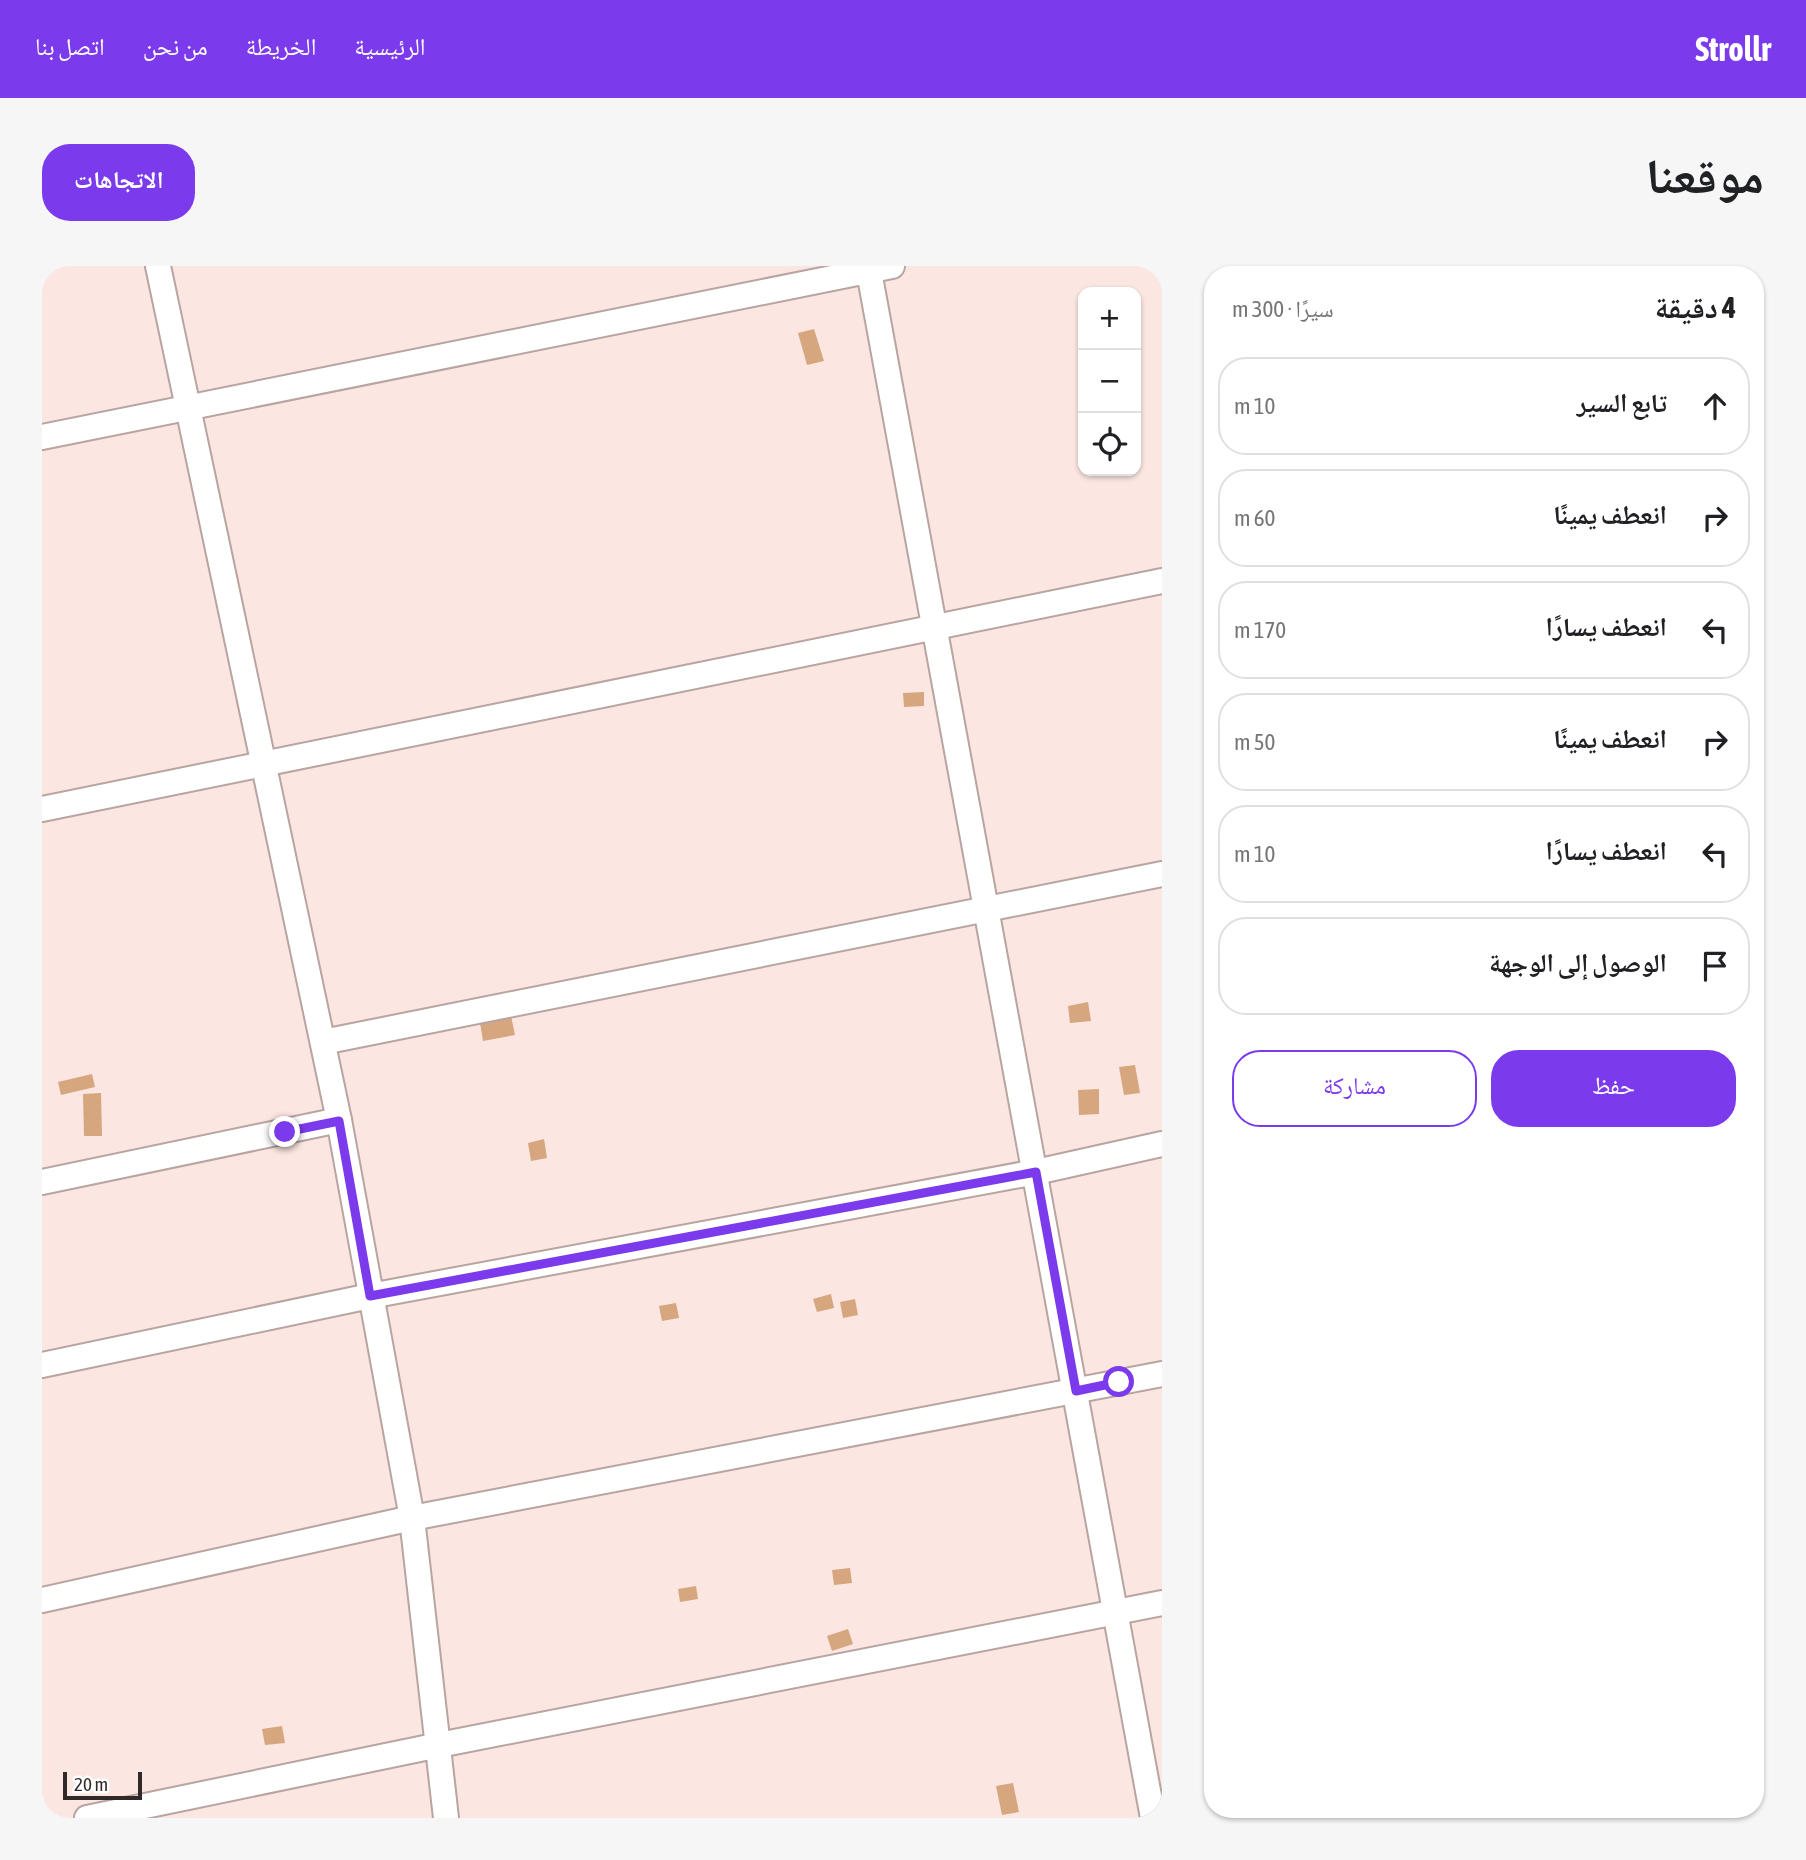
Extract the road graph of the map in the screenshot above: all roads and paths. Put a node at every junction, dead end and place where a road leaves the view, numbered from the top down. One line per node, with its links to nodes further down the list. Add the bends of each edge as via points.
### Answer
1 (158, 266): 3 (street)
2 (876, 268): 3 (street); 6 (street)
3 (189, 407): 4 (street); 7 (street)
4 (42, 437)
5 (1162, 581): 6 (street)
6 (936, 627): 7 (street); 10 (street)
7 (265, 764): 8 (street); 11 (street)
8 (42, 809)
9 (1162, 874): 10 (street)
10 (986, 910): 11 (street); 14 (street)
11 (323, 1042): 12 (street)
12 (339, 1121): 15 (street); 16 (street)
13 (1162, 1144): 14 (street)
14 (1036, 1172): 16 (street); 19 (street)
15 (42, 1182)
16 (370, 1296): 17 (street); 20 (street)
17 (42, 1365)
18 (1162, 1374): 19 (street)
19 (1076, 1391): 20 (street); 23 (street)
20 (412, 1518): 21 (street); 24 (street)
21 (42, 1600)
22 (1162, 1603): 23 (street)
23 (1116, 1612): 24 (street); 27 (street)
24 (439, 1745): 25 (street); 26 (street)
25 (87, 1818)
26 (446, 1818)
27 (1153, 1818)

